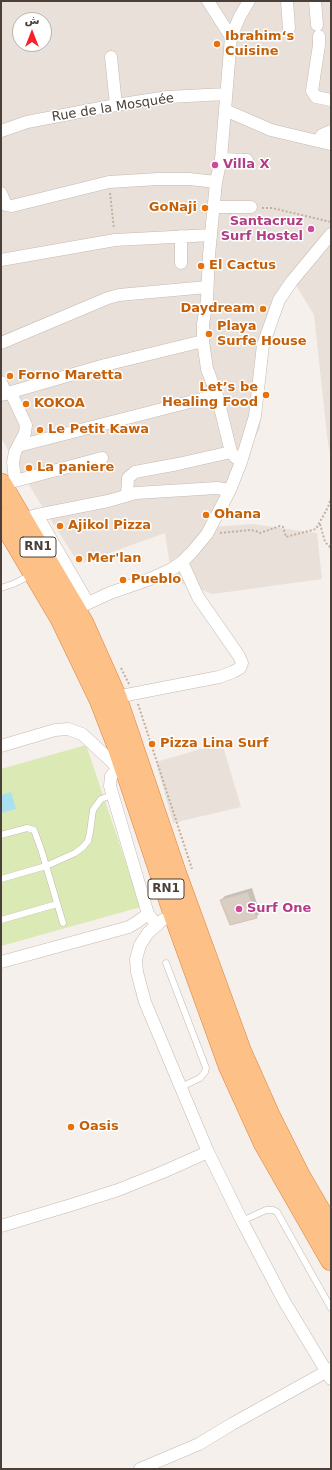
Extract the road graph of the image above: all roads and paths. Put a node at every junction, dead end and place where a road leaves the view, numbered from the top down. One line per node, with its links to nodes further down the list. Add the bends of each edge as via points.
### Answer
1 (208, 1): 6 (street)
2 (249, 1): 6 (street)
3 (287, 1): 5 (street)
4 (315, 1): 9 (street, via 319,45 312,91 316,97)
5 (290, 28)
6 (231, 37): 8 (street)
7 (111, 57): 10 (street)
8 (226, 94): 10 (street, Rue de la Mosquée, via 168,97); 11 (street)
9 (331, 100)
10 (116, 105): 12 (street, Rue de la Mosquée, via 27,122)
11 (225, 110): 14 (street, via 271,130); 15 (street)
12 (1, 131)
13 (331, 131): 14 (street, via 325,133)
14 (324, 143)
15 (221, 160): 16 (street); 18 (street)
16 (247, 160)
17 (109, 182): 18 (street, via 158,179); 19 (street, via 12,206 6,205); 26 (path)
18 (216, 182): 20 (street)
19 (1, 193)
20 (214, 207): 21 (street); 24 (street)
21 (251, 207): 22 (path, via 272,208)
22 (331, 222)
23 (331, 234): 38 (street, via 292,281 280,300 271,322 263,345 255,416)
24 (210, 235): 25 (street); 29 (street)
25 (181, 236): 26 (street); 28 (street)
26 (115, 240): 27 (street)
27 (1, 260)
28 (181, 263)
29 (207, 287): 30 (street); 31 (street, via 119,295)
30 (203, 341): 33 (street, via 105,365); 34 (street, via 207,369)
31 (1, 343)
32 (1, 382): 33 (street)
33 (6, 394): 35 (street, via 26,425)
34 (217, 395): 35 (street); 36 (street)
35 (18, 446): 40 (street)
36 (232, 452): 38 (street); 42 (street, via 135,472 128,478)
37 (102, 458): 40 (street)
38 (241, 462): 41 (street)
39 (331, 475): 45 (path, via 331,498)
40 (6, 484): 43 (highway, RN1)
41 (230, 490): 42 (street, via 164,490); 46 (street)
42 (127, 496): 43 (street)
43 (29, 517): 51 (highway, RN1)
44 (1, 518): 49 (highway, RN1)
45 (320, 523): 46 (path, via 316,529 286,537 283,527 280,526 260,533 250,530); 47 (path, via 325,542)
46 (206, 534): 48 (street)
47 (331, 548)
48 (182, 562): 51 (street, via 150,579); 52 (street, via 198,597 239,656 242,663 240,668 219,677)
49 (34, 573): 50 (lane); 51 (highway, RN1)
50 (1, 588)
51 (74, 609): 52 (highway, RN1, via 83,623); 54 (highway, RN1, via 100,700)
52 (116, 697): 54 (highway, RN1)
53 (1, 746): 54 (street, via 68,728 82,734 110,760)
54 (127, 767): 55 (street, via 111,776); 61 (highway, RN1); 71 (highway, RN1, via 176,874 241,1052 299,1175)
55 (112, 794): 57 (lane, via 101,799 93,810 88,840 83,847 75,854); 60 (street)
56 (1, 835): 57 (lane, via 28,828 34,830)
57 (46, 866): 58 (lane); 59 (lane)
58 (1, 880)
59 (57, 904): 62 (lane); 63 (lane)
60 (148, 914): 64 (street); 65 (street, via 129,927)
61 (174, 914): 64 (street); 72 (highway, RN1, via 220,1042 252,1118)
62 (1, 920)
63 (63, 923)
64 (157, 925): 67 (street, via 140,945 136,959 137,972 145,1002)
65 (1, 962)
66 (166, 963): 67 (lane, via 206,1068 200,1078)
67 (181, 1086): 68 (street)
68 (208, 1152): 69 (street); 70 (street, via 118,1190)
69 (242, 1221): 73 (lane, via 266,1210 277,1212); 74 (street, via 284,1301)
70 (1, 1226)
71 (331, 1230)
72 (331, 1260)
73 (331, 1308)
74 (330, 1374): 75 (street, via 232,1424 199,1444)
75 (140, 1469)

